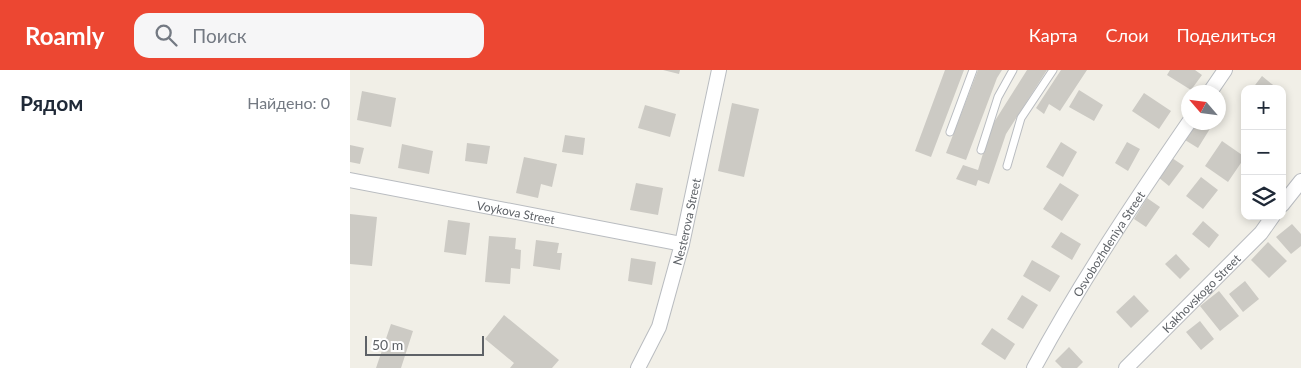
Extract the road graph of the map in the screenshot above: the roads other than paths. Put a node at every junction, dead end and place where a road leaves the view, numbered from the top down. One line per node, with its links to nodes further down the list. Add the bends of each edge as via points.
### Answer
1 (718, 70): 15 (street, Nesterova Street)
2 (972, 70): 8 (lane)
3 (1013, 70): 9 (lane, via 998,97)
4 (1053, 70): 10 (lane, via 1021,118)
5 (1225, 70): 6 (street)
6 (1215, 85)
7 (1184, 130): 17 (street, Osvobozhdeniya Street, via 1061,317)
8 (950, 132)
9 (981, 150)
10 (1007, 166)
11 (350, 180): 15 (street, Voykova Street)
12 (1301, 180): 13 (street)
13 (1286, 200)
14 (1270, 220): 18 (street, Kakhovskogo Street)
15 (682, 244): 16 (street, Nesterova Street, via 659,326)
16 (638, 368)
17 (1034, 368)
18 (1126, 368)

